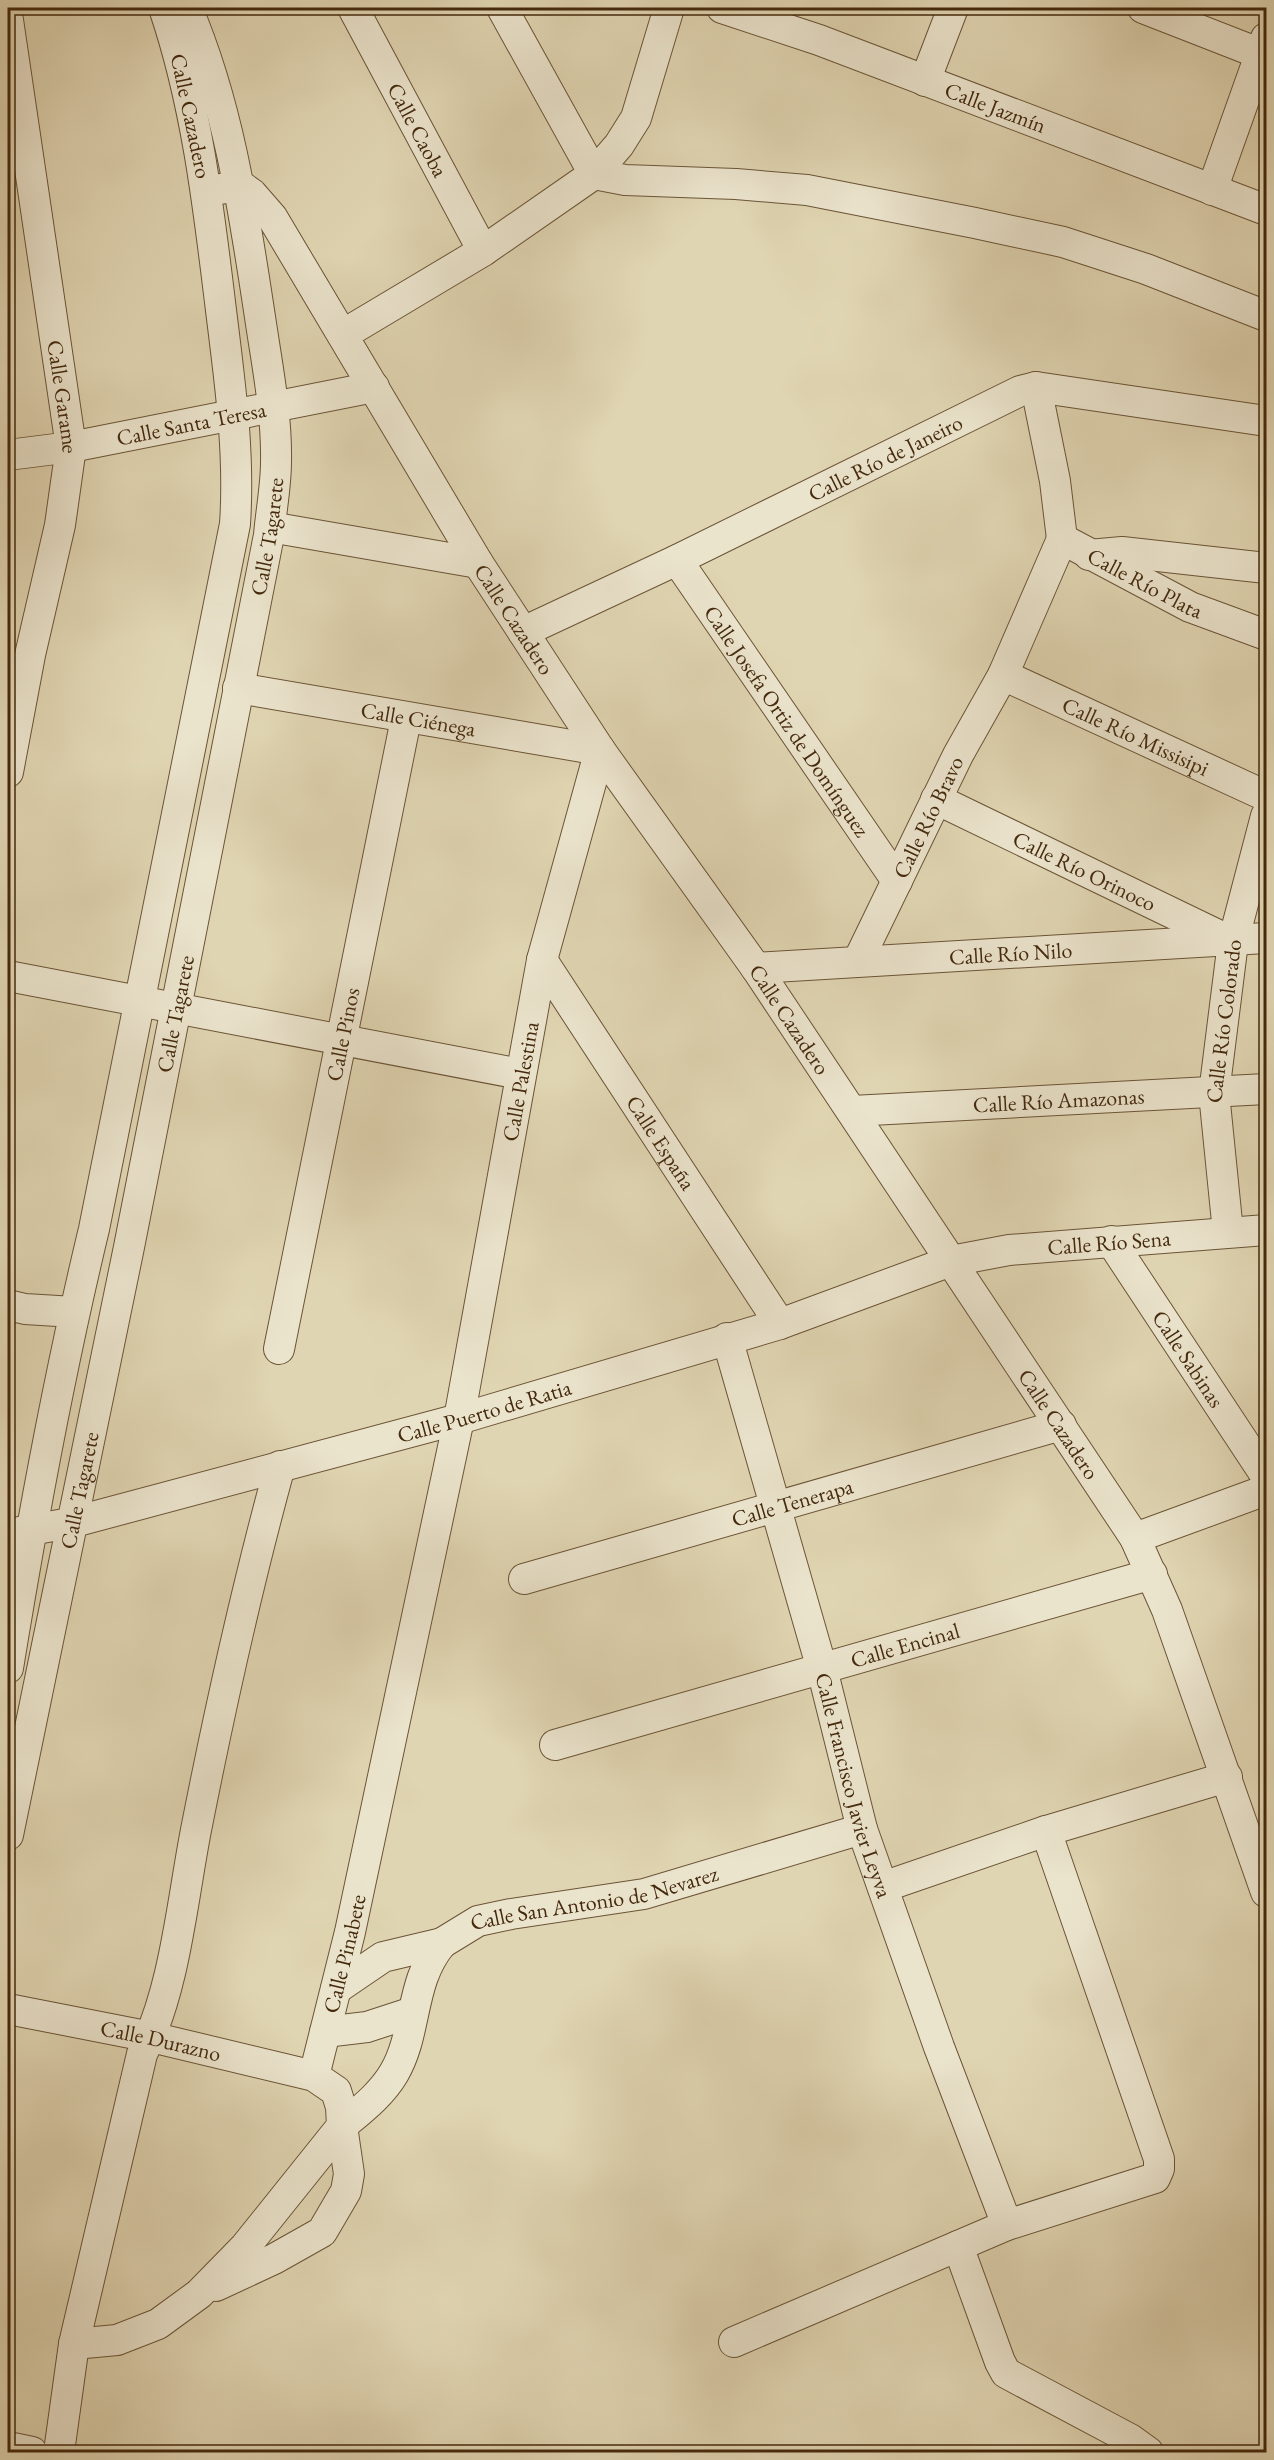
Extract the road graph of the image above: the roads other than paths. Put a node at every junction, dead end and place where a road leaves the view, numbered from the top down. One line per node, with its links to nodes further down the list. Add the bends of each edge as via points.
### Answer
1 (164, 8): 15 (street, Calle Cazadero, via 177,46)
2 (187, 8): 13 (street, Calle Cazadero)
3 (353, 8): 17 (street, Calle Caoba)
4 (502, 8): 12 (street)
5 (669, 8): 12 (street, via 636,118)
6 (722, 8): 11 (street, Calle Jazmín)
7 (953, 8): 11 (street)
8 (1143, 8): 10 (street)
9 (8, 20): 25 (street, Calle Garame)
10 (1265, 50): 14 (street)
11 (926, 81): 14 (street, Calle Jazmín)
12 (594, 174): 17 (street); 18 (street, via 625,180 807,190 975,223 1063,242 1146,269)
13 (241, 186): 15 (street, Calle Cazadero); 19 (street, Calle Cazadero, via 272,217); 22 (street, Calle Tagarete)
14 (1212, 190): 16 (street, Calle Jazmín)
15 (206, 191): 23 (street, Calle Tagarete)
16 (1266, 210)
17 (483, 251): 19 (street)
18 (1266, 316)
19 (344, 334): 20 (street, Calle Cazadero)
20 (374, 387): 22 (street, Calle Santa Teresa); 31 (street, Calle Cazadero)
21 (1036, 387): 24 (street, Calle Río de Janeiro); 28 (street); 30 (street, Calle Río de Janeiro, via 991,404)
22 (273, 409): 23 (street, Calle Santa Teresa); 27 (street, Calle Tagarete, via 276,461)
23 (235, 416): 25 (street, Calle Santa Teresa); 51 (street, Calle Tagarete, via 235,524)
24 (1266, 421)
25 (71, 447): 26 (street, Calle Santa Teresa); 35 (street, Calle Garame, via 60,525)
26 (8, 455)
27 (270, 527): 31 (street); 37 (street, Calle Tagarete)
28 (1062, 539): 29 (street); 36 (street, Calle Río Bravo)
29 (1089, 555): 32 (street, Calle Río Plata, via 1122,552); 34 (street, Calle Río Plata, via 1190,607)
30 (677, 560): 33 (street, Calle Río de Janeiro); 44 (street, Calle Josefa Ortiz de Domínguez)
31 (478, 563): 33 (street, Calle Cazadero)
32 (1266, 568)
33 (523, 632): 39 (street, Calle Cazadero)
34 (1266, 635)
35 (19, 652): 40 (street, Calle Garame)
36 (1003, 675): 41 (street, Calle Río Missisipi); 42 (street, Calle Río Bravo)
37 (238, 688): 38 (street, Calle Ciénega); 52 (street, Calle Tagarete)
38 (406, 719): 39 (street, Calle Ciénega); 53 (street, Calle Pinos)
39 (600, 750): 47 (street, Calle Palestina); 49 (street, Calle Cazadero)
40 (8, 772)
41 (1266, 795)
42 (936, 800): 44 (street, Calle Río Bravo); 46 (street, Calle Río Orinoco)
43 (1266, 816): 46 (street, Calle Río Colorado)
44 (897, 881): 48 (street, Calle Río Bravo)
45 (1266, 938): 46 (street, Calle Río Nilo)
46 (1233, 942): 48 (street, Calle Río Nilo); 56 (street, Calle Río Colorado)
47 (542, 960): 54 (street, Calle Palestina); 64 (street, Calle España)
48 (858, 961): 49 (street, Calle Río Nilo)
49 (756, 968): 57 (street, Calle Cazadero)
50 (8, 976): 51 (street)
51 (139, 1001): 52 (street); 63 (street, Calle Tagarete)
52 (175, 1008): 53 (street); 73 (street, Calle Tagarete)
53 (341, 1040): 54 (street); 66 (street, Calle Pinos)
54 (519, 1074): 67 (street, Calle Palestina)
55 (1266, 1089): 56 (street, Calle Río Amazonas)
56 (1214, 1093): 57 (street, Calle Río Amazonas); 59 (street, Calle Río Colorado)
57 (852, 1111): 61 (street, Calle Cazadero)
58 (1266, 1230): 59 (street, Calle Río Sena)
59 (1228, 1232): 60 (street, Calle Río Sena)
60 (1111, 1241): 61 (street, Calle Río Sena, via 1009,1250); 70 (street, Calle Sabinas)
61 (951, 1261): 64 (street, Calle Puerto de Ratia); 68 (street, Calle Cazadero)
62 (8, 1305): 63 (street)
63 (74, 1312): 74 (street, Calle Tagarete)
64 (780, 1324): 65 (street, Calle Puerto de Ratia)
65 (727, 1338): 67 (street, Calle Puerto de Ratia); 72 (street, Calle Francisco Javier Leyva)
66 (279, 1350)
67 (459, 1419): 69 (street, Calle Puerto de Ratia); 89 (street, Calle Pinabete)
68 (1061, 1425): 72 (street, Calle Tenerapa); 75 (street, Calle Cazadero)
69 (280, 1466): 73 (street, Calle Puerto de Ratia); 93 (street, via 246,1599 161,2014)
70 (1266, 1476)
71 (1266, 1490): 75 (street)
72 (776, 1509): 77 (street, Calle Tenerapa); 79 (street, Calle Francisco Javier Leyva)
73 (70, 1523): 74 (street, Calle Puerto de Ratia); 81 (street, Calle Tagarete)
74 (19, 1531): 78 (street, Calle Tagarete)
75 (1135, 1538): 76 (street, Calle Cazadero)
76 (1152, 1574): 79 (street, Calle Encinal); 82 (street, Calle Cazadero)
77 (524, 1579)
78 (8, 1668)
79 (822, 1669): 80 (street, Calle Encinal); 83 (street, Calle Francisco Javier Leyva)
80 (555, 1745)
81 (15, 1759): 85 (street, Calle Tagarete)
82 (1227, 1777): 84 (street); 87 (street, Calle Cazadero)
83 (862, 1829): 86 (street, Calle Francisco Javier Leyva); 88 (street, Calle San Antonio de Nevarez, via 644,1894 478,1921)
84 (1046, 1831): 86 (street); 96 (street, via 1160,2169 1155,2178)
85 (8, 1834)
86 (883, 1887): 96 (street, Calle Francisco Javier Leyva)
87 (1266, 1892)
88 (442, 1943): 89 (street, Calle San Antonio de Nevarez, via 383,1957); 91 (street, via 422,1972)
89 (336, 1989): 92 (street, Calle Pinabete)
90 (8, 2009): 93 (street, Calle Durazno)
91 (413, 2012): 92 (street, via 367,2027); 95 (street, via 395,2072 380,2094)
92 (325, 2032): 94 (street, Calle Pinabete)
93 (151, 2037): 94 (street, Calle Durazno); 100 (street, via 142,2054)
94 (314, 2076): 95 (street, via 336,2091)
95 (342, 2126): 98 (street, via 245,2247); 98 (street, via 349,2174 346,2191 322,2232)
96 (1007, 2225): 97 (street)
97 (958, 2246): 99 (street); 104 (street, via 1006,2373)
98 (199, 2294): 100 (street, via 158,2324 117,2340)
99 (734, 2342)
100 (74, 2344): 103 (street)
101 (8, 2447): 102 (street)
102 (32, 2452)
103 (59, 2452)
104 (1148, 2452)

